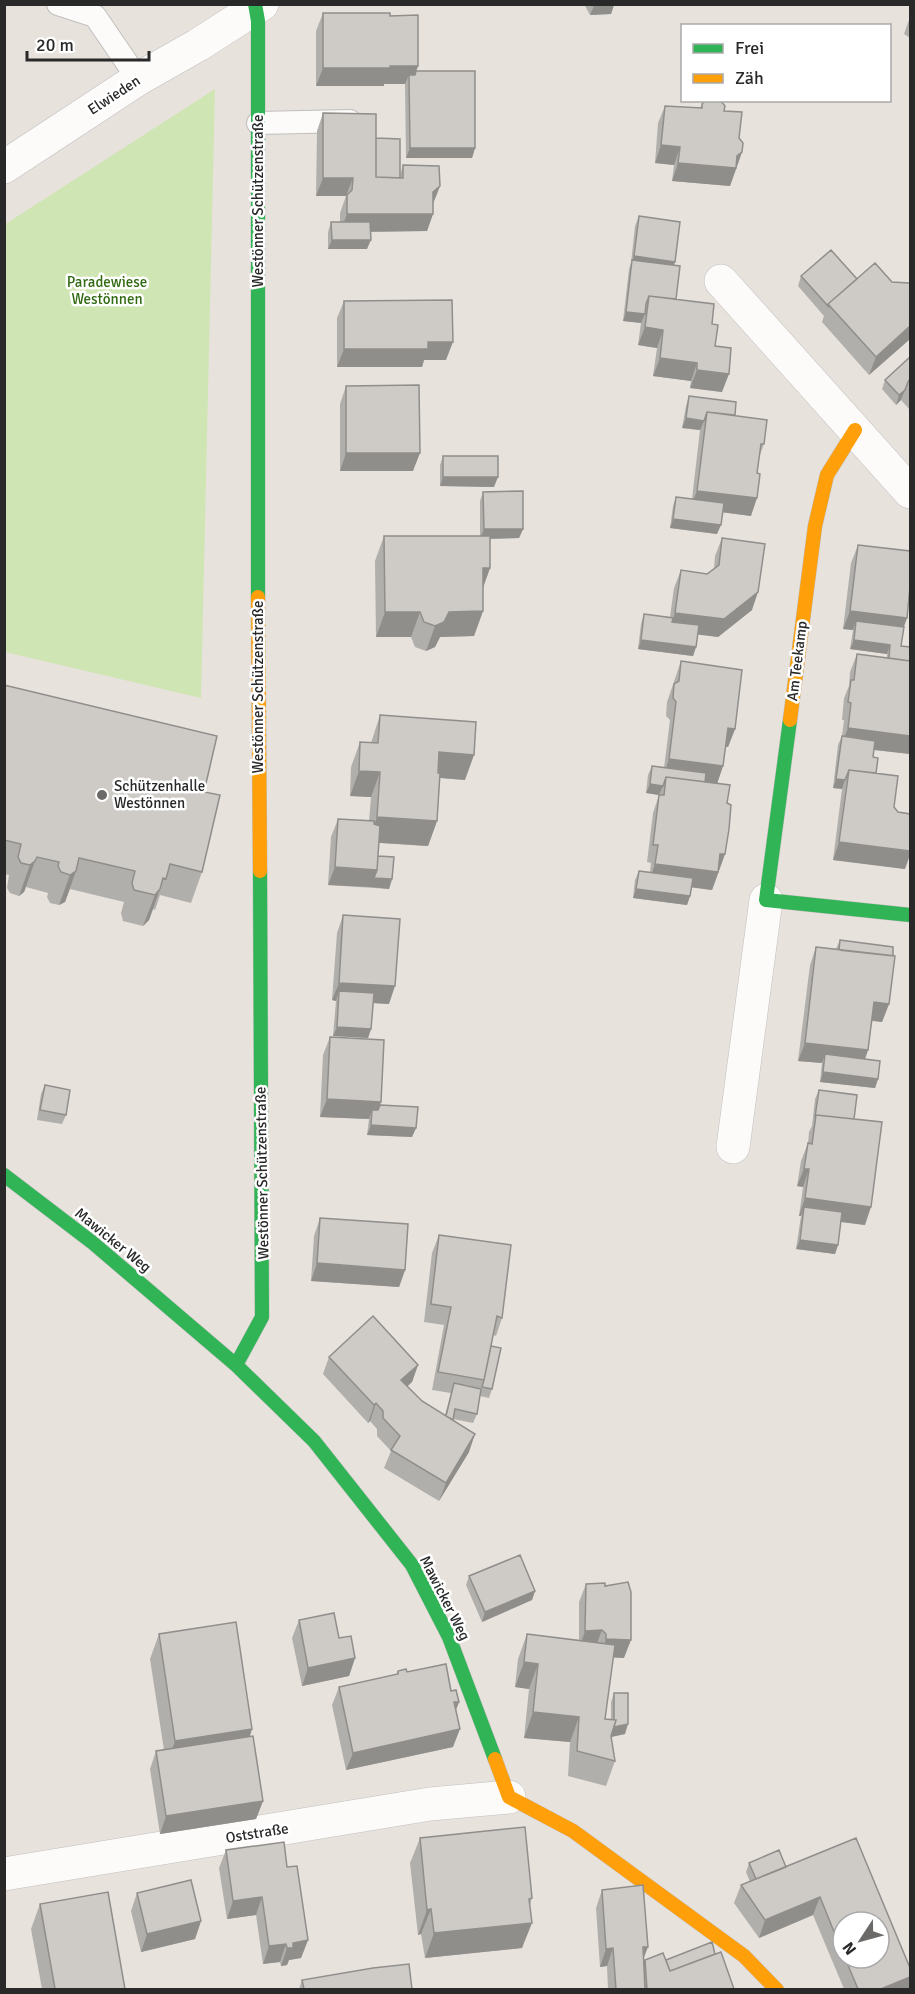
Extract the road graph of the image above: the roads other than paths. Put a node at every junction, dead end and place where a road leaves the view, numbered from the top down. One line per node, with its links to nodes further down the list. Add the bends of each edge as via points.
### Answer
1 (58, 4): 3 (lane, via 95,16)
2 (258, 6): 3 (street, Elwieden); 5 (street, Westönner Schützenstraße)
3 (138, 79): 6 (street, Elwieden)
4 (376, 121): 5 (lane)
5 (258, 123): 14 (street, Westönner Schützenstraße, via 262,1317)
6 (4, 167)
7 (721, 281): 8 (street)
8 (855, 430): 9 (street); 10 (street, Am Teekamp, via 827,475 815,526)
9 (910, 492)
10 (766, 900): 11 (street); 12 (street, Am Teekamp)
11 (910, 915)
12 (734, 1147)
13 (4, 1175): 14 (street, Mawicker Weg, via 93,1243)
14 (236, 1365): 15 (street, Mawicker Weg, via 314,1441 412,1565 449,1637)
15 (509, 1797): 16 (street, Oststraße, via 418,1806); 17 (street, via 573,1831 744,1956)
16 (4, 1874)
17 (777, 1989)

